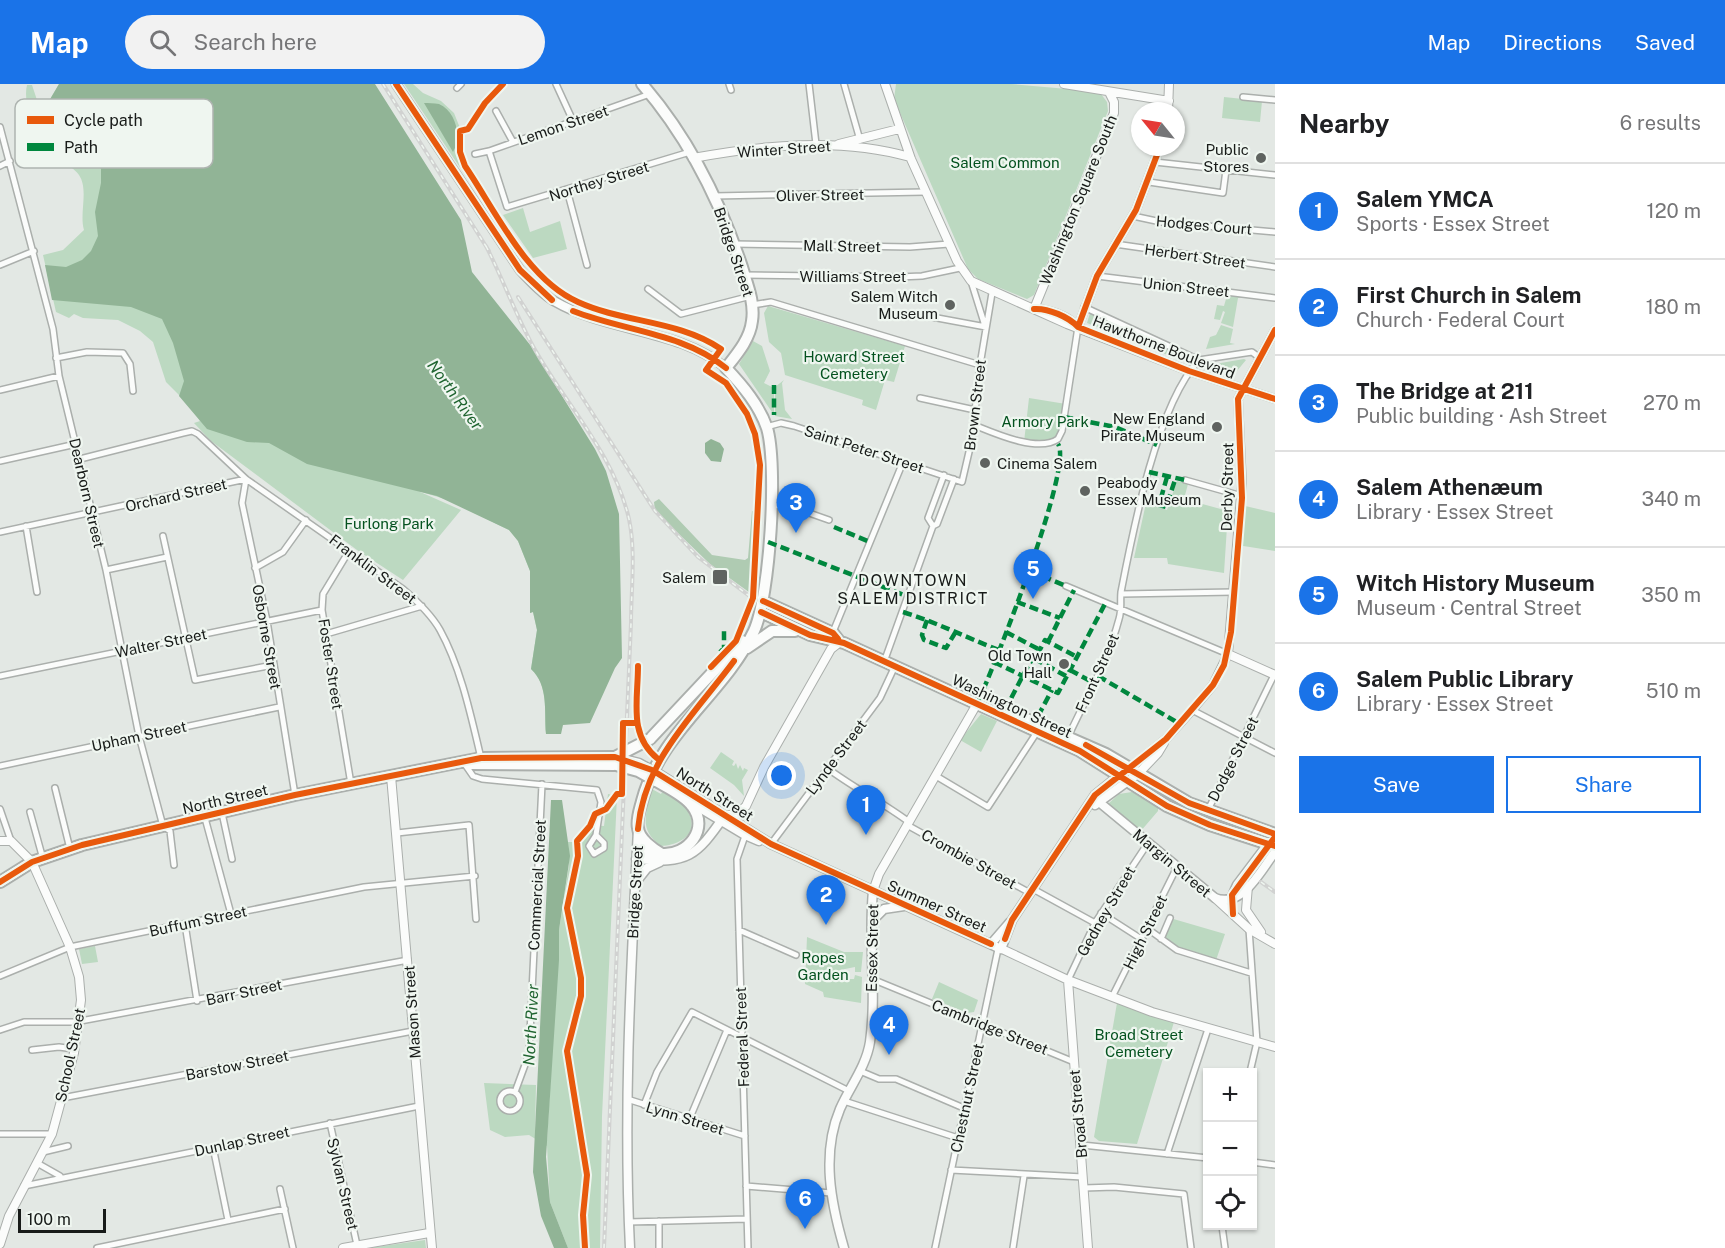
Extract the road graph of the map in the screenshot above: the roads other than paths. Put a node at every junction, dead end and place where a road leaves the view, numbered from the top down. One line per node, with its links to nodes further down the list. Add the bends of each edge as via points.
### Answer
1 (396, 84): 64 (main road, via 520,270 534,285 573,311 691,345)
2 (556, 84): 15 (street)
3 (642, 84): 10 (highway, Bridge Street)
4 (809, 84): 20 (street)
5 (844, 84): 18 (street)
6 (1064, 84): 9 (street)
7 (1169, 84): 13 (street)
8 (887, 85): 17 (street)
9 (1108, 88): 13 (street); 55 (street, Washington Square South, via 1114,113)
10 (650, 94): 15 (street, Lemon Street); 25 (highway, Bridge Street)
11 (1243, 97): 12 (street)
12 (1275, 100)
13 (1169, 101)
14 (496, 111): 19 (street)
15 (573, 122): 19 (street, Lemon Street)
16 (0, 127): 28 (street, Dearborn Street)
17 (899, 129): 18 (street); 27 (street)
18 (860, 139): 21 (street); 22 (street)
19 (513, 142): 23 (street, Lemon Street)
20 (816, 144): 21 (street, Winter Street); 25 (street, Winter Street)
21 (832, 145): 22 (street, Winter Street)
22 (863, 148): 27 (street, Winter Street)
23 (489, 151): 24 (street, Lemon Street); 34 (street, Northey Street, via 507,207)
24 (475, 154)
25 (692, 155): 34 (street, Northey Street); 36 (highway, Bridge Street)
26 (1157, 156): 29 (street)
27 (910, 157): 35 (street)
28 (10, 161): 30 (street); 42 (street, Dearborn Street)
29 (1155, 162): 31 (street); 33 (street)
30 (0, 166)
31 (1226, 170): 32 (street); 33 (street, via 1223,193)
32 (1275, 175)
33 (1149, 182): 37 (street)
34 (567, 190): 44 (street)
35 (925, 192): 36 (street, Oliver Street); 40 (street)
36 (714, 196): 39 (highway, Bridge Street)
37 (1132, 216): 38 (street, Hodges Court); 41 (street)
38 (1275, 232)
39 (734, 244): 40 (street, Mall Street, via 910,248); 47 (highway, Bridge Street)
40 (949, 244): 46 (street)
41 (1115, 244): 45 (street, Herbert Street); 48 (street)
42 (34, 250): 43 (street); 60 (street, Dearborn Street)
43 (0, 265)
44 (587, 265)
45 (1275, 267)
46 (960, 268): 47 (street, Williams Street, via 899,278); 49 (street)
47 (744, 275): 53 (highway, Bridge Street)
48 (1097, 276): 52 (street, Union Street); 54 (street)
49 (971, 282): 51 (street, Hawthorne Boulevard); 57 (street, Brown Street)
50 (648, 289): 53 (street, via 681,314)
51 (992, 293): 55 (street, Hawthorne Boulevard); 57 (street, Brown Street)
52 (1275, 298)
53 (752, 301): 63 (street, via 771,302); 64 (highway, Bridge Street, via 748,337)
54 (1084, 307): 58 (street); 62 (street, Hawthorne Boulevard)
55 (1034, 309): 58 (street, Hawthorne Boulevard, via 1073,321)
56 (932, 317): 57 (street)
57 (986, 327): 63 (street, Brown Street)
58 (1078, 327): 65 (street, Hawthorne Boulevard); 73 (street, via 1062,431 1056,441 1019,441)
59 (1275, 330): 61 (street, Derby Street)
60 (56, 358): 66 (street, Dearborn Street); 69 (street, via 87,352 123,353 130,364)
61 (1260, 358): 62 (street, Hawthorne Boulevard, via 1252,352); 67 (street, Derby Street)
62 (1199, 360): 65 (street, Front Street)
63 (980, 365): 72 (street, Brown Street)
64 (726, 368): 74 (highway, Bridge Street, via 752,398)
65 (1189, 371): 67 (street, Hawthorne Boulevard); 100 (street, Front Street, via 1173,399 1157,443)
66 (59, 376): 68 (street); 75 (street, Dearborn Street)
67 (1242, 389): 71 (street, Hawthorne Boulevard); 84 (street, Derby Street, via 1238,409)
68 (0, 390)
69 (133, 391)
70 (920, 398): 72 (street)
71 (1275, 399)
72 (975, 410): 73 (street, Brown Street)
73 (974, 425): 83 (street, Brown Street)
74 (766, 427): 78 (street, Saint Peter Street, via 781,423 794,426); 85 (highway, Bridge Street, via 773,462)
75 (76, 444): 76 (street, Dearborn Street); 77 (street)
76 (80, 459): 80 (street, Franklin Street, via 193,432); 86 (street, Dearborn Street)
77 (0, 461)
78 (903, 462): 79 (street, Saint Peter Street); 109 (street)
79 (944, 476): 81 (street, Saint Peter Street); 90 (street, via 928,518)
80 (246, 479): 86 (street, Orchard Street); 87 (street, Franklin Street); 95 (street, Osborne Street, via 242,503)
81 (954, 479): 83 (street, Saint Peter Street); 90 (street)
82 (1185, 480): 84 (street)
83 (962, 482)
84 (1242, 496): 99 (street, Derby Street)
85 (771, 505): 88 (street, via 800,509); 102 (highway, Bridge Street)
86 (91, 514): 89 (street, Orchard Street); 96 (street, Dearborn Street)
87 (306, 520): 93 (street, Franklin Street); 95 (street, via 283,552)
88 (829, 520)
89 (26, 526): 91 (street, Orchard Street); 98 (street)
90 (933, 526): 114 (street)
91 (0, 532)
92 (163, 536): 94 (street)
93 (349, 551): 101 (street, Franklin Street); 104 (street, Foster Street, via 323,594)
94 (167, 557): 96 (street); 110 (street)
95 (255, 568): 105 (street, Osborne Street)
96 (106, 570): 111 (street, Dearborn Street)
97 (1066, 586): 103 (street)
98 (37, 592)
99 (1234, 592): 100 (street); 112 (street, Derby Street)
100 (1121, 594): 103 (street, Front Street)
101 (422, 606): 107 (street); 127 (street, Franklin Street, via 449,650)
102 (762, 607): 106 (highway, Bridge Street); 108 (highway, Washington Street); 109 (highway, Washington Street)
103 (1121, 609): 112 (street); 124 (street, Front Street, via 1107,658)
104 (322, 610): 105 (street, Walter Street); 107 (street, Foster Street)
105 (267, 621): 110 (street, Walter Street); 115 (street, Osborne Street)
106 (756, 625): 113 (highway, Bridge Street); 128 (highway, bridge, via 650,740)
107 (326, 634): 137 (street, Foster Street)
108 (810, 635): 109 (highway, Washington Street, via 830,642); 113 (highway, via 772,631)
109 (836, 637): 114 (highway, Washington Street); 149 (street, via 746,806 736,815)
110 (184, 638): 111 (street, Walter Street); 115 (street, via 195,680)
111 (122, 651): 118 (street, Walter Street); 123 (street, Dearborn Street)
112 (1227, 654): 117 (street); 121 (street, Derby Street, via 1213,685)
113 (734, 661): 153 (highway, Bridge Street, via 658,759 644,793)
114 (884, 662): 116 (highway, Washington Street)
115 (273, 665): 120 (street, Osborne Street)
116 (895, 666): 119 (highway, Washington Street); 131 (street, Lynde Street, via 880,698)
117 (1275, 675): 125 (street, Dodge Street)
118 (0, 676)
119 (978, 702): 122 (highway, Washington Street); 124 (highway, Washington Street); 134 (street, Essex Street)
120 (279, 707): 123 (street, Upham Street); 140 (street, Osborne Street)
121 (1192, 710): 125 (street); 132 (street, Derby Street, via 1158,753)
122 (1037, 732): 134 (street, via 988,807); 136 (highway, Washington Street, via 1080,751)
123 (139, 736): 130 (street, Upham Street); 151 (street, Dearborn Street)
124 (1068, 737): 132 (highway, Washington Street)
125 (1245, 737): 126 (street); 144 (street, Dodge Street)
126 (1275, 753)
127 (482, 761): 128 (highway, North Street); 129 (highway, North Street)
128 (615, 761): 135 (highway, North Street, bridge)
129 (464, 762): 133 (highway, North Street); 138 (street, via 477,778)
130 (0, 766)
131 (827, 768): 150 (street, Crombie Street); 162 (street, Lynde Street)
132 (1135, 770): 136 (main road); 144 (highway, Washington Street)
133 (391, 776): 137 (highway, North Street); 155 (street, Mason Street)
134 (936, 776): 150 (street, Essex Street)
135 (658, 778): 141 (highway, North Street); 146 (main road, North Street)
136 (1123, 778): 142 (main road); 152 (main road, via 1095,795); 160 (highway, Washington Street, via 1152,798 1198,820)
137 (351, 784): 140 (highway, North Street)
138 (542, 784): 156 (street, via 600,792); 221 (street, Commercial Street, via 529,1054)
139 (55, 788): 163 (street)
140 (295, 795): 147 (highway, North Street)
141 (687, 800): 146 (main road, North Street); 157 (highway, via 698,817)
142 (1099, 802): 152 (main road); 161 (main road, Margin Street)
143 (0, 809): 159 (street)
144 (1208, 810): 160 (highway, Washington Street)
145 (30, 812): 166 (street)
146 (714, 812): 149 (main road, North Street); 157 (main road)
147 (222, 813): 148 (highway, North Street); 167 (street)
148 (205, 818): 151 (highway, North Street); 182 (street)
149 (723, 818): 154 (main road, North Street); 165 (main road, via 685,859)
150 (908, 823): 176 (street, Essex Street); 177 (street, Crombie Street)
151 (163, 826): 163 (highway, North Street); 169 (street, Dearborn Street, via 170,831)
152 (1076, 826): 177 (main road)
153 (638, 829): 164 (main road, Bridge Street); 165 (highway)
154 (746, 832): 162 (main road, North Street); 191 (street, Federal Street, via 737,859)
155 (397, 833): 171 (street, via 469,825); 173 (street, Mason Street)
156 (596, 835)
157 (694, 840): 165 (highway, via 676,854)
158 (0, 841): 159 (street)
159 (11, 841): 168 (street)
160 (1274, 842): 175 (main road); 179 (main road, via 1237,885)
161 (1148, 843): 170 (main road, Margin Street); 181 (street, Gedney Street)
162 (771, 844): 176 (main road, North Street)
163 (70, 849): 166 (highway, North Street)
164 (636, 855): 165 (main road); 174 (main road, Bridge Street)
165 (661, 858): 174 (main road, via 646,868)
166 (43, 859): 168 (highway, North Street)
167 (232, 859)
168 (32, 862): 172 (highway, North Street); 197 (street, School Street)
169 (174, 866)
170 (1177, 867): 178 (main road, Margin Street); 189 (street, High Street)
171 (475, 876): 173 (street, Buffum Street); 185 (street)
172 (0, 882)
173 (401, 882): 182 (street, Buffum Street); 199 (street, Mason Street)
174 (635, 885): 223 (main road, Bridge Street)
175 (1248, 886): 179 (main road); 192 (street, via 1246,909)
176 (873, 891): 180 (main road, Summer Street); 186 (main road, Essex Street)
177 (1032, 891): 187 (street, Crombie Street); 195 (main road)
178 (1215, 898): 179 (main road); 183 (street, Margin Street)
179 (1230, 901): 183 (street)
180 (909, 907): 186 (main road, via 884,909); 195 (main road, Summer Street, via 970,934)
181 (1101, 913): 187 (street, Gedney Street); 194 (street)
182 (231, 914): 188 (street, Buffum Street)
183 (1233, 914): 190 (street, Margin Street)
184 (1170, 918): 193 (street)
185 (476, 919)
186 (872, 922): 202 (main road, Essex Street)
187 (1095, 923): 203 (street, Gedney Street)
188 (185, 924): 197 (street, Buffum Street); 205 (street)
189 (1148, 929): 193 (street); 194 (street, High Street)
190 (1249, 929): 192 (street, Margin Street); 200 (street)
191 (739, 930): 198 (street); 212 (street, Federal Street)
192 (1266, 938): 196 (street, Margin Street)
193 (1161, 939): 200 (street, via 1191,955)
194 (1143, 940): 204 (street, High Street)
195 (999, 942): 203 (street, Summer Street, via 1019,957); 207 (street, Chestnut Street)
196 (1275, 944)
197 (70, 947): 201 (street, Buffum Street); 206 (street, School Street, via 81,990)
198 (796, 955)
199 (408, 960): 205 (street, Barr Street); 211 (street, Mason Street)
200 (1251, 973): 213 (street)
201 (0, 976)
202 (872, 979): 207 (street, Cambridge Street); 219 (main road, Essex Street, via 870,1040)
203 (1068, 980): 204 (street, Summer Street); 217 (street, Broad Street)
204 (1112, 997): 208 (street, Summer Street)
205 (197, 1001): 206 (street, Barr Street)
206 (79, 1020): 209 (street, Barr Street, via 24,1022); 215 (street, School Street)
207 (983, 1024): 217 (street, Cambridge Street); 227 (street, Chestnut Street)
208 (1208, 1029): 213 (street, Summer Street); 238 (street)
209 (0, 1030)
210 (727, 1030): 212 (street); 225 (street, via 692,1012 657,1072); 228 (street)
211 (413, 1031): 222 (street, Barstow Street); 226 (street, Mason Street)
212 (742, 1037): 220 (street); 232 (street, Federal Street)
213 (1257, 1042): 214 (street, Summer Street); 218 (street)
214 (1275, 1047)
215 (75, 1049): 216 (street); 222 (street, School Street)
216 (32, 1050)
217 (1074, 1062): 234 (street, Broad Street)
218 (1251, 1068)
219 (860, 1071): 220 (main road, Essex Street); 227 (street, via 896,1079)
220 (849, 1091): 224 (main road, Essex Street)
221 (514, 1092)
222 (62, 1098): 231 (street, School Street)
223 (627, 1099): 225 (street, Lynn Street); 256 (main road, Bridge Street)
224 (844, 1101): 233 (street); 251 (main road, Essex Street, via 832,1139)
225 (644, 1105): 228 (street, Lynn Street)
226 (419, 1106): 229 (street, Dunlap Street); 258 (street, Mason Street)
227 (966, 1109): 233 (street, Chestnut Street)
228 (689, 1120): 232 (street, Lynn Street)
229 (330, 1123): 236 (street, Dunlap Street); 260 (street, Sylvan Street)
230 (0, 1134): 231 (street)
231 (52, 1134): 237 (street, School Street)
232 (745, 1136): 248 (street, Federal Street)
233 (958, 1138): 243 (street, Chestnut Street)
234 (1082, 1145): 238 (street); 246 (street, Broad Street)
235 (68, 1146): 237 (street)
236 (213, 1147): 245 (street, Dunlap Street); 254 (street)
237 (43, 1152): 240 (street, School Street)
238 (1167, 1154): 239 (street)
239 (1203, 1158)
240 (37, 1163): 245 (street); 247 (street, School Street)
241 (1257, 1163): 242 (street)
242 (1275, 1165)
243 (951, 1170): 244 (street); 269 (street, Chestnut Street)
244 (1024, 1176): 246 (street); 270 (street)
245 (65, 1177): 247 (street, Dunlap Street)
246 (1083, 1177): 249 (street, Broad Street)
247 (24, 1186): 259 (street, School Street)
248 (747, 1186): 251 (street); 253 (street, Federal Street)
249 (1084, 1188): 271 (street, Broad Street); 272 (street, via 1184,1194)
250 (280, 1189): 252 (street)
251 (831, 1193): 268 (main road, Essex Street)
252 (285, 1209): 254 (street); 262 (street)
253 (747, 1219): 255 (street); 267 (street, Federal Street)
254 (228, 1220): 261 (street)
255 (658, 1221): 256 (street); 266 (street)
256 (628, 1222): 265 (main road, Bridge Street)
257 (1223, 1230): 273 (street)
258 (429, 1233): 260 (street); 264 (street, Mason Street)
259 (0, 1239)
260 (357, 1245): 263 (street)
261 (97, 1248)
262 (293, 1248)
263 (343, 1248)
264 (432, 1248)
265 (630, 1248)
266 (659, 1248)
267 (748, 1248)
268 (844, 1248)
269 (935, 1248)
270 (1013, 1248)
271 (1088, 1248)
272 (1191, 1248)
273 (1225, 1248)

